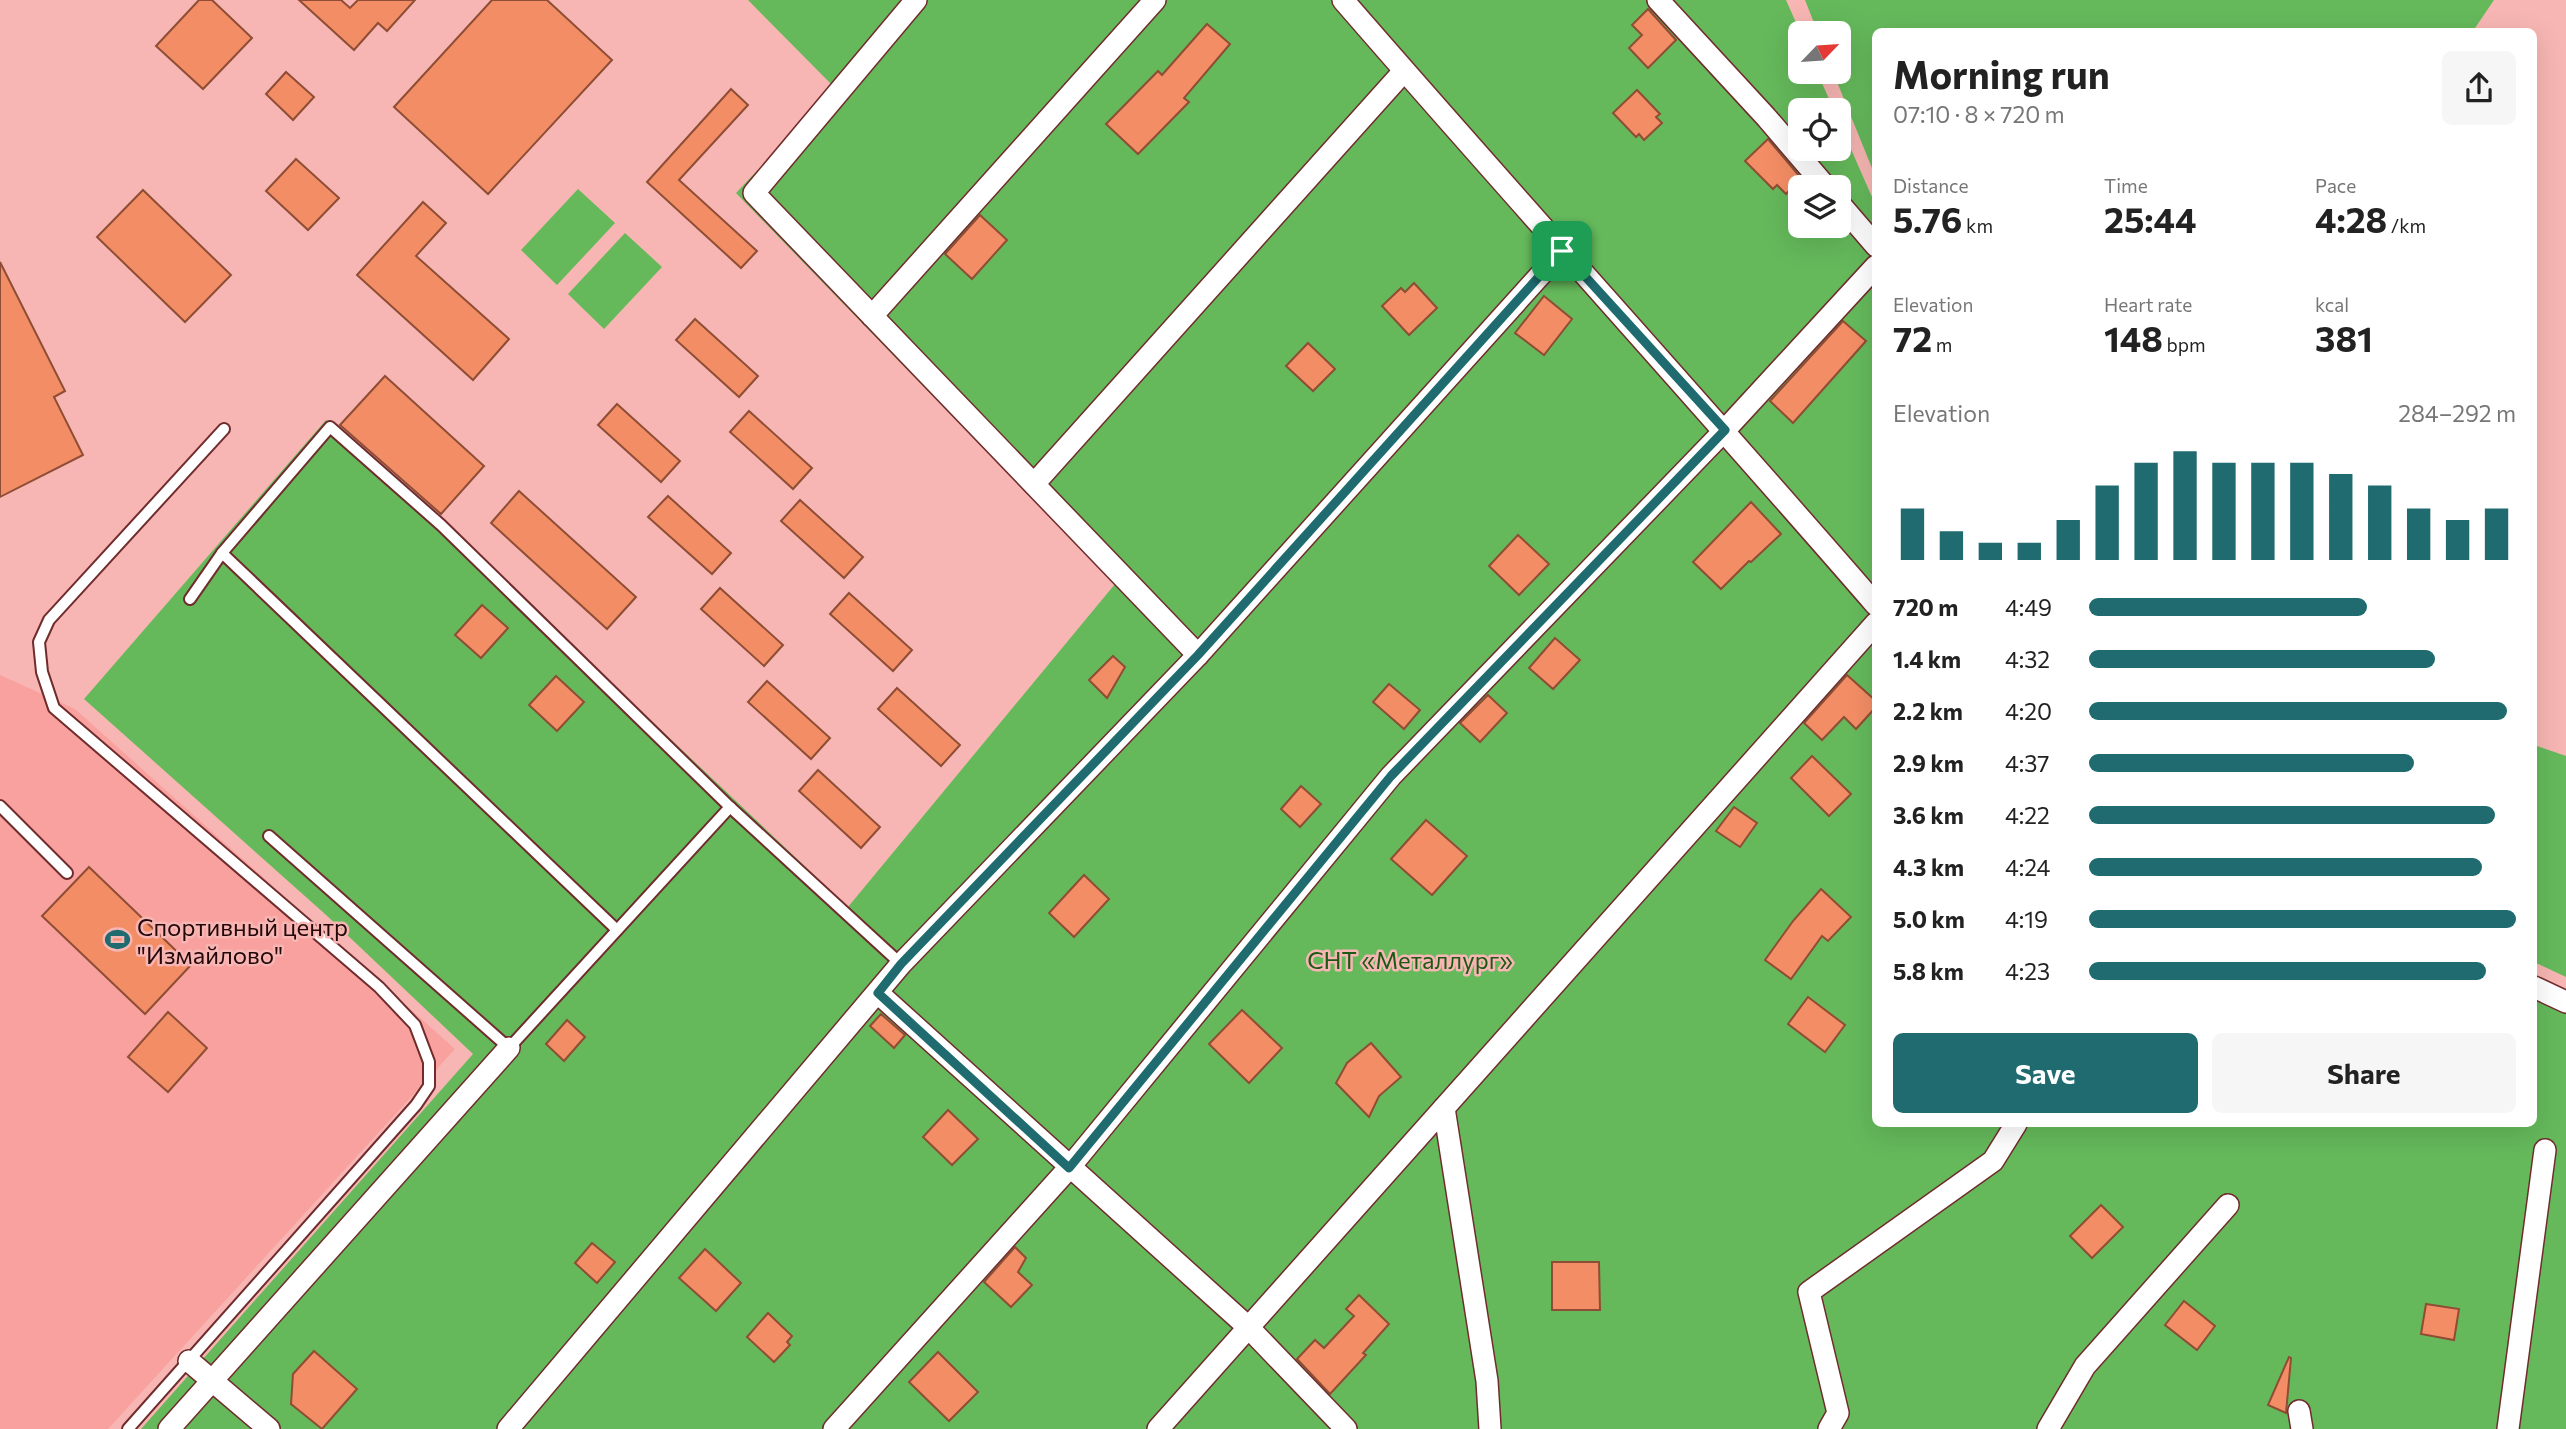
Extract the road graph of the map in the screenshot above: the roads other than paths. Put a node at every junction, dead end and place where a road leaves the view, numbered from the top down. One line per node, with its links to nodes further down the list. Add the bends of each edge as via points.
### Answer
1 (916, 0): 11 (street, via 754,193)
2 (1155, 0): 11 (street)
3 (1343, 0): 5 (street)
4 (1658, 0): 6 (street)
5 (1404, 71): 9 (street); 14 (street)
6 (1816, 175)
7 (1851, 216): 8 (street)
8 (1872, 241)
9 (1562, 251): 13 (street); 19 (street)
10 (1872, 270): 13 (street)
11 (872, 316): 14 (street)
12 (224, 429): 36 (lane, via 49,620 39,642 42,672 54,708 379,987 415,1025 429,1062 429,1086)
13 (1725, 430): 17 (street); 33 (street, via 1391,776)
14 (1034, 484): 19 (street)
15 (222, 553): 16 (lane); 21 (lane, via 330,427 441,525); 24 (lane)
16 (190, 599)
17 (1872, 600)
18 (1872, 627): 30 (street)
19 (1198, 655): 25 (street)
20 (0, 806): 23 (lane)
21 (730, 807): 24 (lane); 25 (lane)
22 (269, 836): 29 (lane)
23 (67, 873)
24 (616, 929): 29 (lane)
25 (901, 964): 27 (street)
26 (2537, 988): 28 (street)
27 (878, 993): 33 (street); 41 (street)
28 (2566, 1002)
29 (509, 1048): 37 (street)
30 (1444, 1108): 35 (street); 45 (street, via 1487,1381)
31 (2014, 1127): 46 (street, via 1993,1161 1809,1292 1838,1413)
32 (2545, 1150): 48 (street)
33 (1069, 1168): 35 (street); 42 (street)
34 (2228, 1205): 47 (street, via 2084,1366)
35 (1248, 1327): 43 (street); 44 (street)
36 (189, 1361): 37 (street); 38 (lane)
37 (211, 1379): 39 (street); 40 (street)
38 (128, 1429)
39 (169, 1429)
40 (269, 1429)
41 (508, 1429)
42 (834, 1429)
43 (1158, 1429)
44 (1346, 1429)
45 (1490, 1429)
46 (1829, 1429)
47 (2048, 1429)
48 (2508, 1429)

